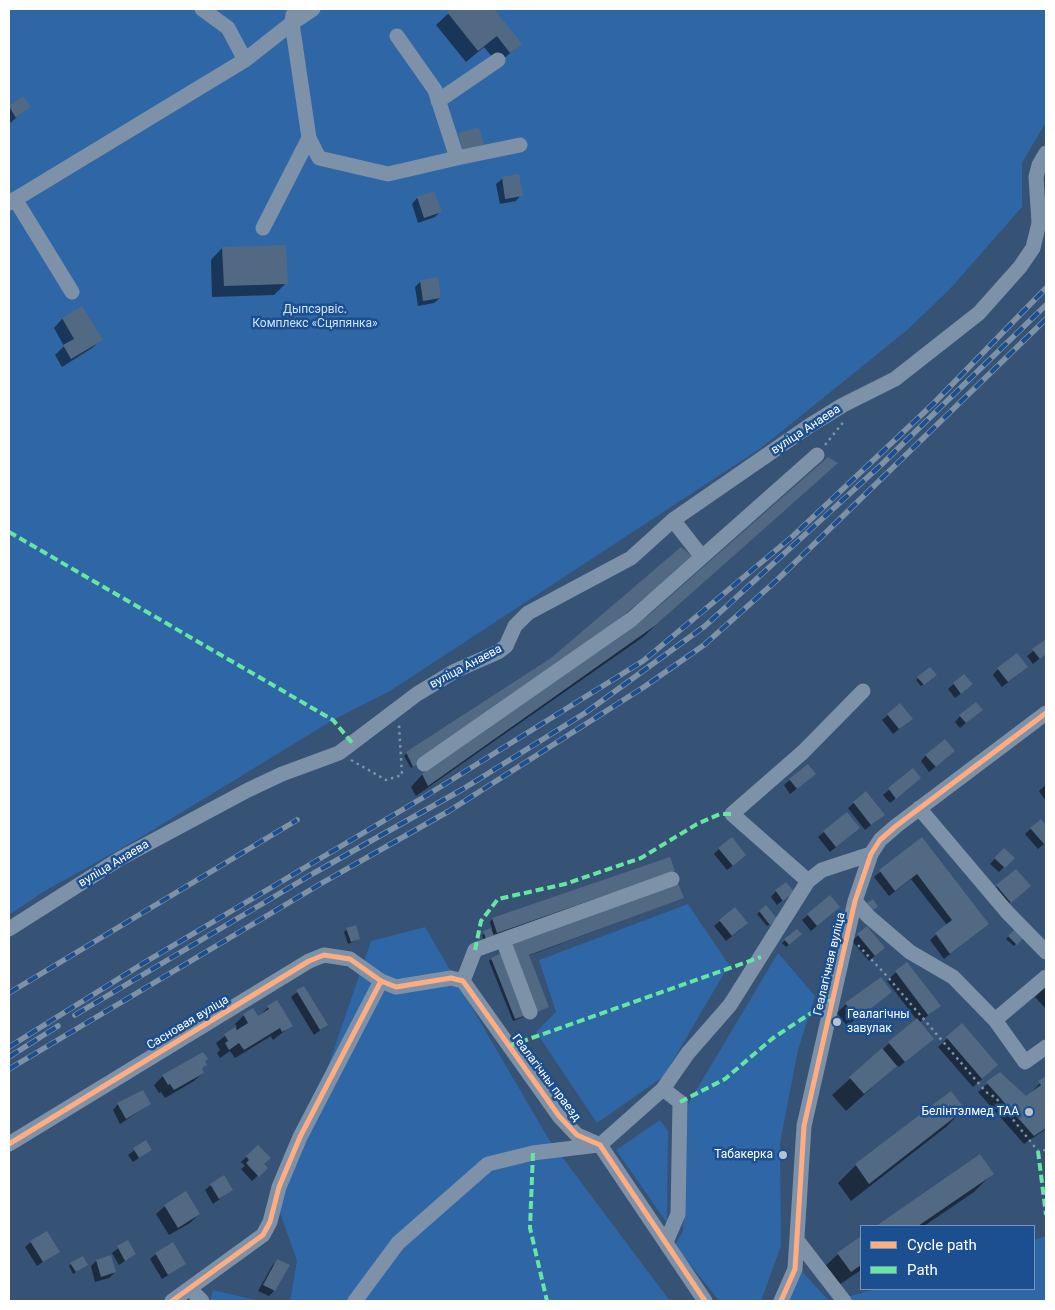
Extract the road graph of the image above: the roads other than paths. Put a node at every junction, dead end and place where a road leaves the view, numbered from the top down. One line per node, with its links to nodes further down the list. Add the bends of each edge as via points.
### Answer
1 (202, 9): 5 (street, via 228,28)
2 (313, 9): 3 (street)
3 (293, 16): 5 (street); 8 (street)
4 (397, 36): 7 (street, via 435,90)
5 (245, 60): 12 (street)
6 (498, 60): 7 (street)
7 (438, 101): 11 (street)
8 (309, 138): 11 (street, via 320,158 388,174); 13 (street)
9 (520, 145): 11 (street)
10 (1046, 153): 16 (street, вуліца Анаева, via 1036,177 1039,223 1034,248 994,298 958,332 895,379 809,426)
11 (457, 158)
12 (12, 201): 14 (street)
13 (263, 228)
14 (72, 292)
15 (817, 455): 17 (street)
16 (672, 520): 17 (street); 26 (street, вуліца Анаева, via 631,558 528,613 515,626 506,646 498,652 450,674 417,694 339,753 282,774 121,858)
17 (702, 557): 20 (street, via 632,619)
18 (863, 691): 24 (street, via 803,752 732,814)
19 (1045, 717): 21 (street, Геалагічная вуліца)
20 (424, 764)
21 (919, 808): 22 (street, Геалагічная вуліца, via 880,840); 27 (street, via 1007,912)
22 (871, 854): 24 (street, via 822,870); 25 (street, Геалагічная вуліца)
23 (672, 879): 28 (street)
24 (808, 881): 36 (street, via 730,1005)
25 (855, 901): 34 (street, via 910,952 953,977); 39 (street, Геалагічная вуліца, via 804,1126)
26 (9, 929)
27 (1040, 935): 29 (street)
28 (503, 940): 31 (street, via 475,950); 33 (street)
29 (1046, 952)
30 (1046, 977): 34 (street)
31 (462, 981): 32 (street, Сасновая вуліца, via 451,978 396,987); 38 (street, Геалагічны праезд, via 559,1116 577,1135)
32 (381, 982): 37 (street, Сасновая вуліца, via 350,959 324,955 309,961); 41 (street, via 300,1137 263,1235)
33 (530, 1012)
34 (995, 1020): 35 (street, via 1025,1062)
35 (1046, 1047)
36 (663, 1089): 38 (street); 40 (street, via 680,1102 678,1214)
37 (9, 1144)
38 (600, 1145): 40 (street); 44 (street, via 532,1153 488,1164 398,1243)
39 (797, 1240): 46 (street, Геалагічная вуліца, via 795,1269); 47 (street)
40 (666, 1242): 45 (street)
41 (190, 1289): 42 (street); 43 (street)
42 (172, 1301)
43 (202, 1301)
44 (355, 1301)
45 (705, 1301)
46 (781, 1301)
47 (844, 1301)

